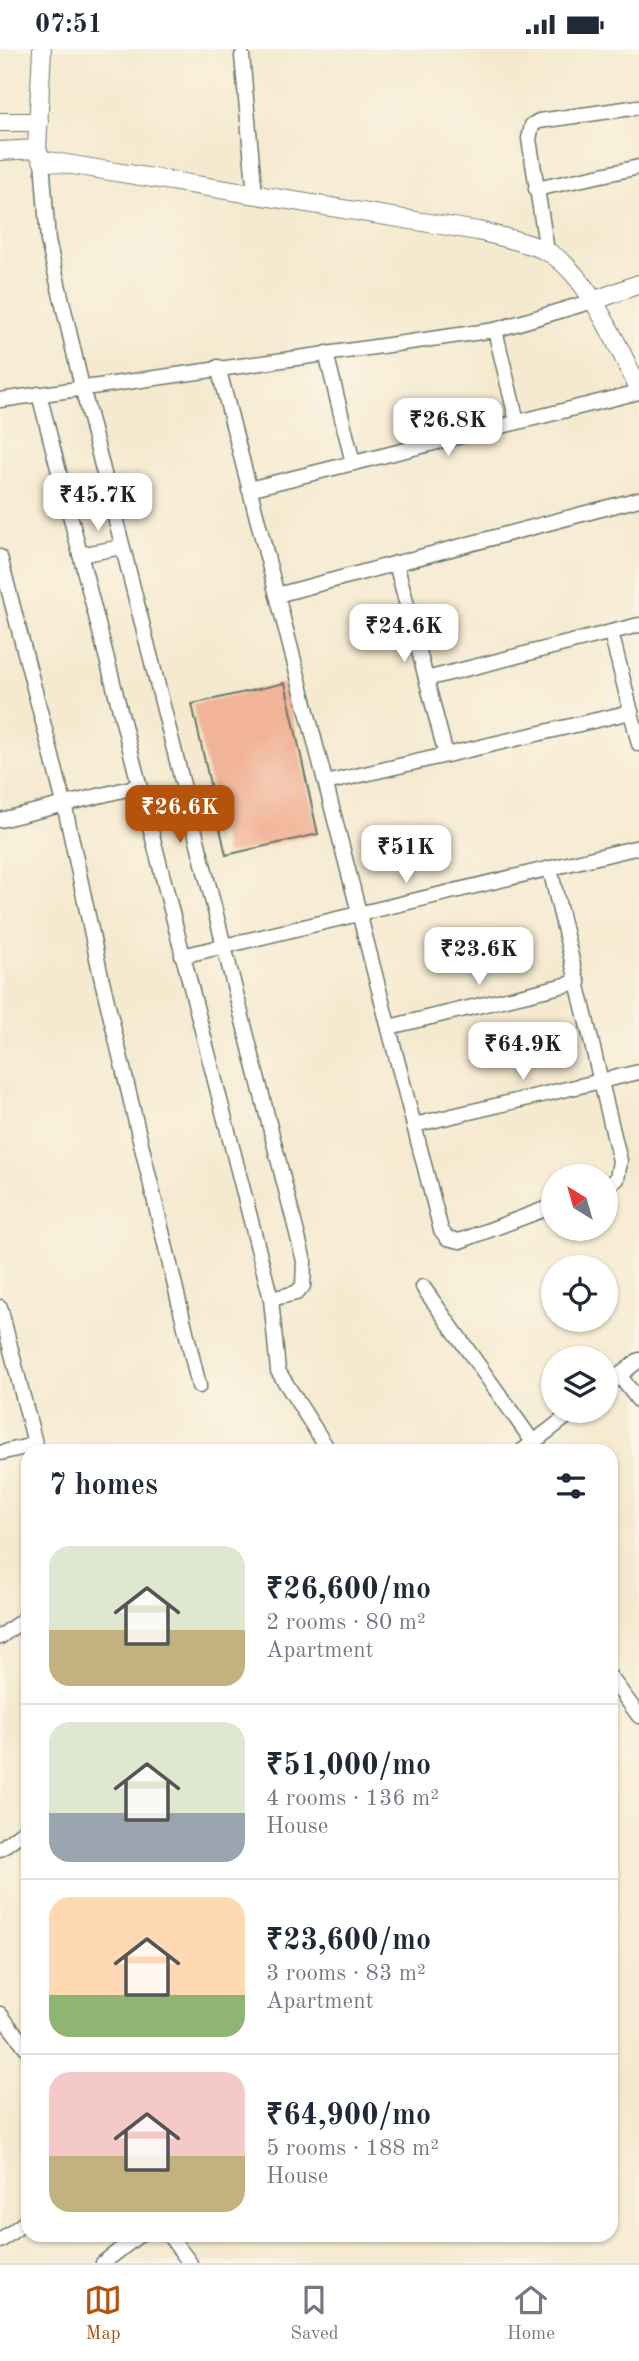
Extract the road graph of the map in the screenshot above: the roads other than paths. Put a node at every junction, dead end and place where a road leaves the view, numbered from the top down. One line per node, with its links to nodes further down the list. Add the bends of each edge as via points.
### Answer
1 (42, 49): 5 (street)
2 (242, 56): 10 (street)
3 (639, 107): 9 (street, via 531,125)
4 (0, 122): 5 (street)
5 (39, 122): 7 (street)
6 (0, 151): 7 (street)
7 (40, 155): 10 (street); 17 (street, via 48,241)
8 (639, 167): 9 (street)
9 (536, 189): 11 (street)
10 (255, 195): 11 (street, via 478,231)
11 (547, 251): 13 (street, via 567,265)
12 (639, 283): 13 (street)
13 (593, 301): 14 (street); 18 (street)
14 (495, 330): 15 (street); 21 (street)
15 (326, 353): 16 (street); 22 (street)
16 (218, 367): 17 (street); 23 (street)
17 (82, 387): 19 (street); 25 (street)
18 (639, 390): 21 (street)
19 (39, 394): 20 (street); 26 (street)
20 (0, 400)
21 (517, 422): 22 (street)
22 (352, 463): 23 (street)
23 (249, 489): 29 (street)
24 (639, 499): 28 (street)
25 (122, 547): 26 (street); 43 (street)
26 (80, 555): 37 (street)
27 (0, 557): 38 (street)
28 (396, 563): 29 (street); 32 (street)
29 (277, 595): 36 (street)
30 (639, 625): 31 (street)
31 (611, 632): 32 (street); 33 (street)
32 (426, 678): 35 (street)
33 (631, 712): 34 (street); 35 (street)
34 (639, 744)
35 (446, 755): 36 (street)
36 (326, 783): 42 (street)
37 (139, 786): 38 (street); 44 (street)
38 (64, 803): 39 (street); 57 (street)
39 (0, 820)
40 (639, 848): 41 (street)
41 (550, 869): 42 (street); 45 (street)
42 (360, 914): 43 (street); 46 (street)
43 (223, 946): 44 (street); 53 (street, via 304,1261 303,1286 296,1293)
44 (182, 956): 53 (street)
45 (578, 982): 46 (street); 48 (street)
46 (389, 1027): 49 (street)
47 (639, 1072): 48 (street)
48 (602, 1081): 49 (street); 50 (street, via 620,1161)
49 (414, 1125): 51 (street, via 437,1219 447,1238 472,1238)
50 (618, 1173)
51 (541, 1211)
52 (423, 1287): 62 (street)
53 (271, 1299): 61 (street, via 278,1371)
54 (0, 1307): 60 (street)
55 (639, 1360): 56 (street)
56 (620, 1375): 58 (street)
57 (199, 1386)
58 (639, 1401)
59 (558, 1423): 63 (street)
60 (34, 1444)
61 (324, 1444)
62 (526, 1444)
63 (530, 1444)
64 (21, 1450): 65 (street)
65 (0, 1453)
66 (21, 1621): 67 (street)
67 (0, 1637)
68 (618, 1688): 69 (street)
69 (639, 1716)
70 (21, 1833): 71 (street)
71 (0, 1849)
72 (0, 2014): 73 (street)
73 (21, 2041)
74 (21, 2225): 75 (street)
75 (0, 2241)
76 (130, 2242): 78 (street)
77 (174, 2242): 79 (street)
78 (103, 2263)
79 (190, 2263)

